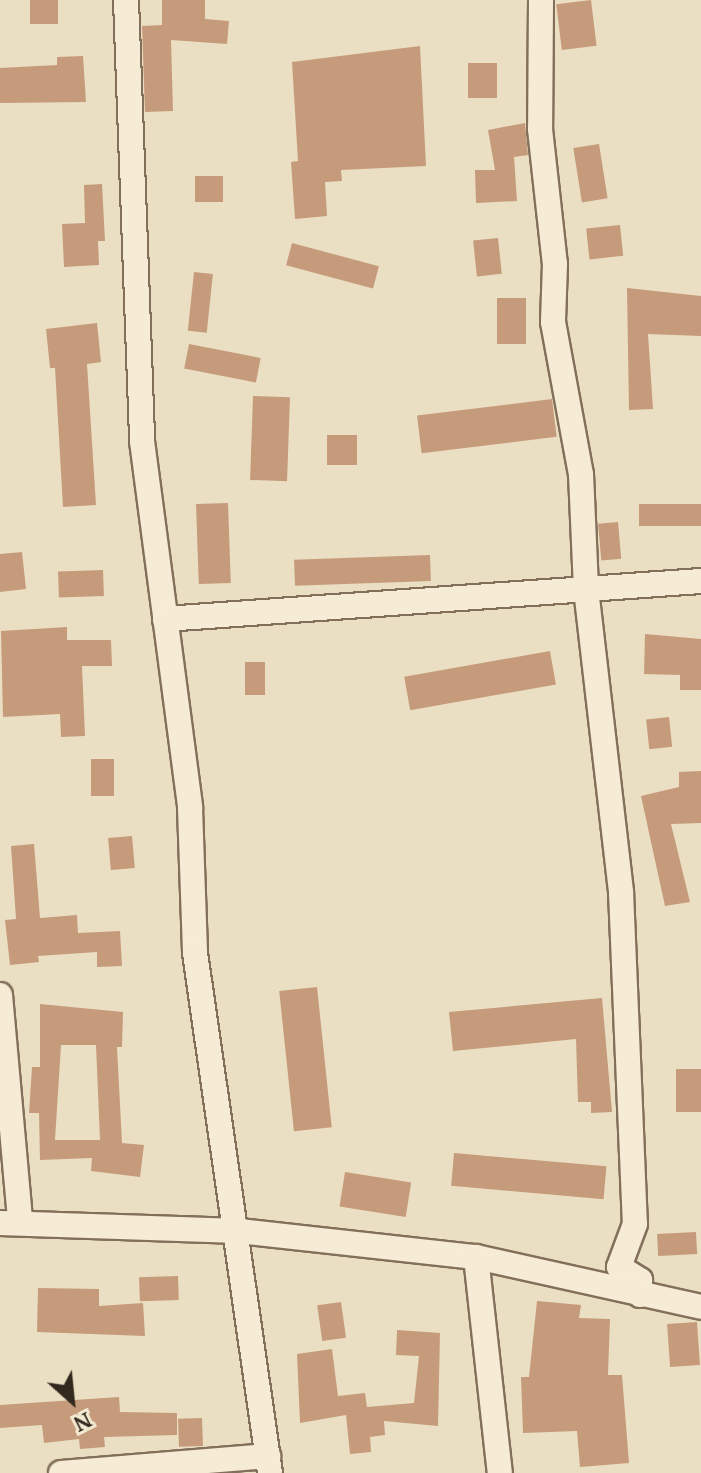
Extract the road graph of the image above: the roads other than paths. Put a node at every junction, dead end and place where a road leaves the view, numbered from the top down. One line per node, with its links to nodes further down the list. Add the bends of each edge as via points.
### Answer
1 (126, 0): 5 (street, via 141,425)
2 (541, 0): 4 (street, via 540,129 555,264 553,322 581,474)
3 (701, 581): 4 (street)
4 (586, 589): 5 (street); 10 (street, via 621,892 635,1224 619,1267 640,1280)
5 (165, 619): 8 (street, via 190,808 195,953)
6 (0, 995): 7 (street)
7 (10, 1222): 8 (street)
8 (239, 1231): 9 (street); 12 (street)
9 (476, 1257): 10 (street); 14 (street)
10 (640, 1295): 11 (street)
11 (701, 1307)
12 (269, 1465): 13 (street)
13 (61, 1473)
14 (500, 1473)

